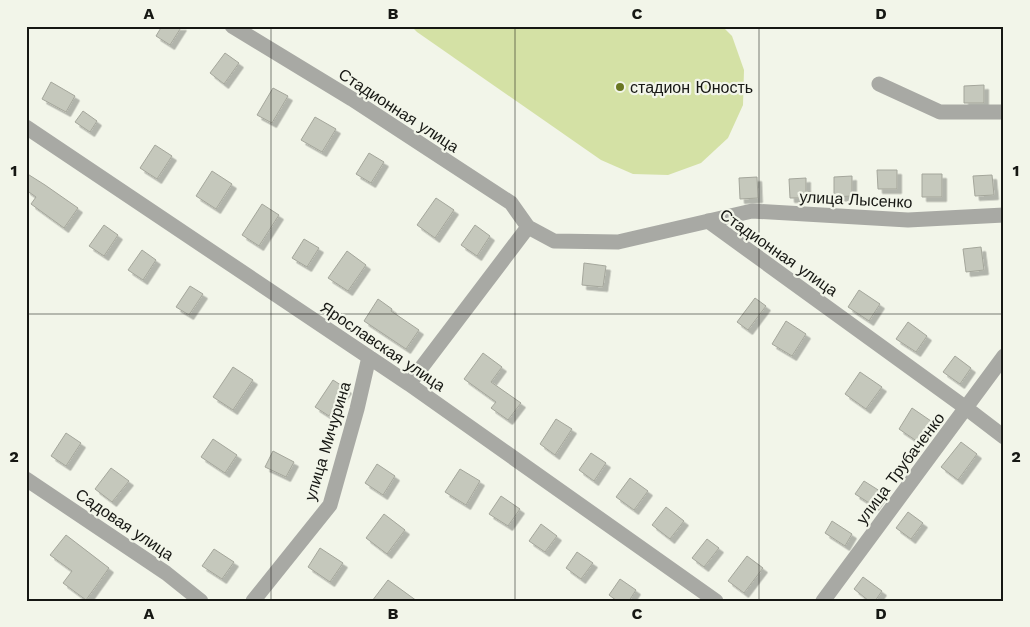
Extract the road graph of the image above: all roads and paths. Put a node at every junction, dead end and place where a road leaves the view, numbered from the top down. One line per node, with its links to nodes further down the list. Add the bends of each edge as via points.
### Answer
1 (232, 26): 7 (street, Стадионная улица, via 352,99 511,204)
2 (879, 84): 3 (street, via 940,112)
3 (1004, 112)
4 (26, 127): 9 (street, Ярославская улица)
5 (1004, 215): 6 (street, улица Лысенко, via 908,220 752,211)
6 (708, 221): 7 (street, Стадионная улица, via 618,242 554,241); 11 (street, Стадионная улица)
7 (528, 226): 10 (street)
8 (1004, 356): 11 (street, улица Трубаченко)
9 (369, 357): 10 (street, Ярославская улица); 15 (street, улица Мичурина, via 330,506)
10 (409, 384): 16 (street, Ярославская улица)
11 (966, 408): 12 (street, Стадионная улица); 17 (street, улица Трубаченко)
12 (1004, 437)
13 (26, 479): 14 (street, Садовая улица, via 166,573)
14 (201, 601)
15 (253, 601)
16 (716, 601)
17 (823, 601)

